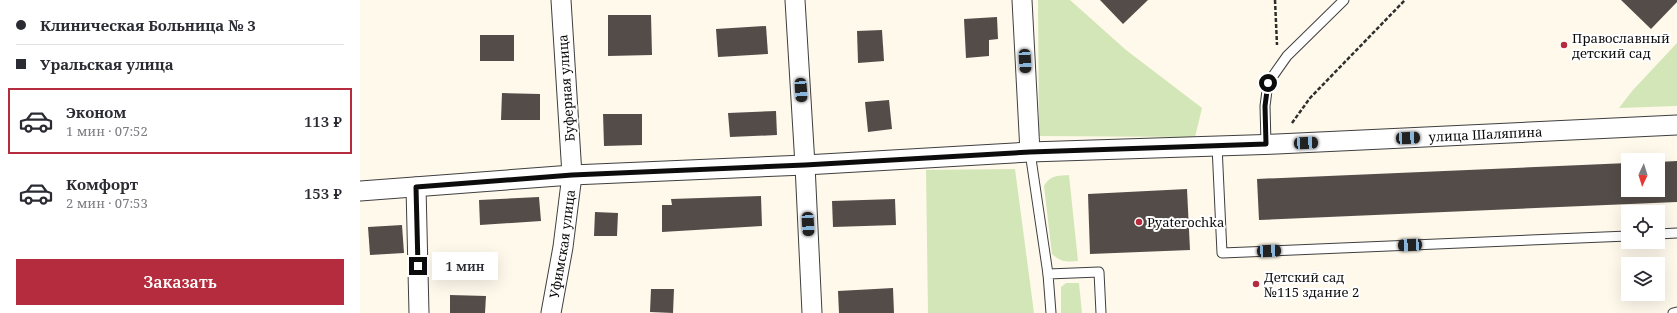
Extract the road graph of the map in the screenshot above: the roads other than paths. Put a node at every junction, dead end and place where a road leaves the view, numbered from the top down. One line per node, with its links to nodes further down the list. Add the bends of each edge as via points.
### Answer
1 (561, 0): 10 (street, Буферная улица)
2 (795, 0): 9 (street)
3 (1022, 0): 8 (street)
4 (1344, 0): 6 (lane, via 1287,56 1268,83 1265,106)
5 (1677, 125): 6 (street, улица Шаляпина)
6 (1271, 144): 7 (street, улица Шаляпина)
7 (1217, 146): 8 (street, улица Шаляпина); 15 (lane, via 1222,253)
8 (1030, 152): 9 (street, улица Шаляпина); 16 (lane)
9 (805, 165): 10 (street, улица Шаляпина); 20 (street)
10 (572, 175): 11 (street, улица Шаляпина); 19 (street, Уфимская улица)
11 (416, 187): 12 (street, улица Шаляпина); 18 (street)
12 (360, 191)
13 (1665, 234): 14 (lane)
14 (1677, 234)
15 (1621, 236)
16 (1048, 274): 21 (lane); 22 (lane, via 1099,272)
17 (1677, 312): 23 (lane)
18 (419, 313)
19 (551, 313)
20 (812, 313)
21 (1051, 313)
22 (1102, 313)
23 (1673, 313)

